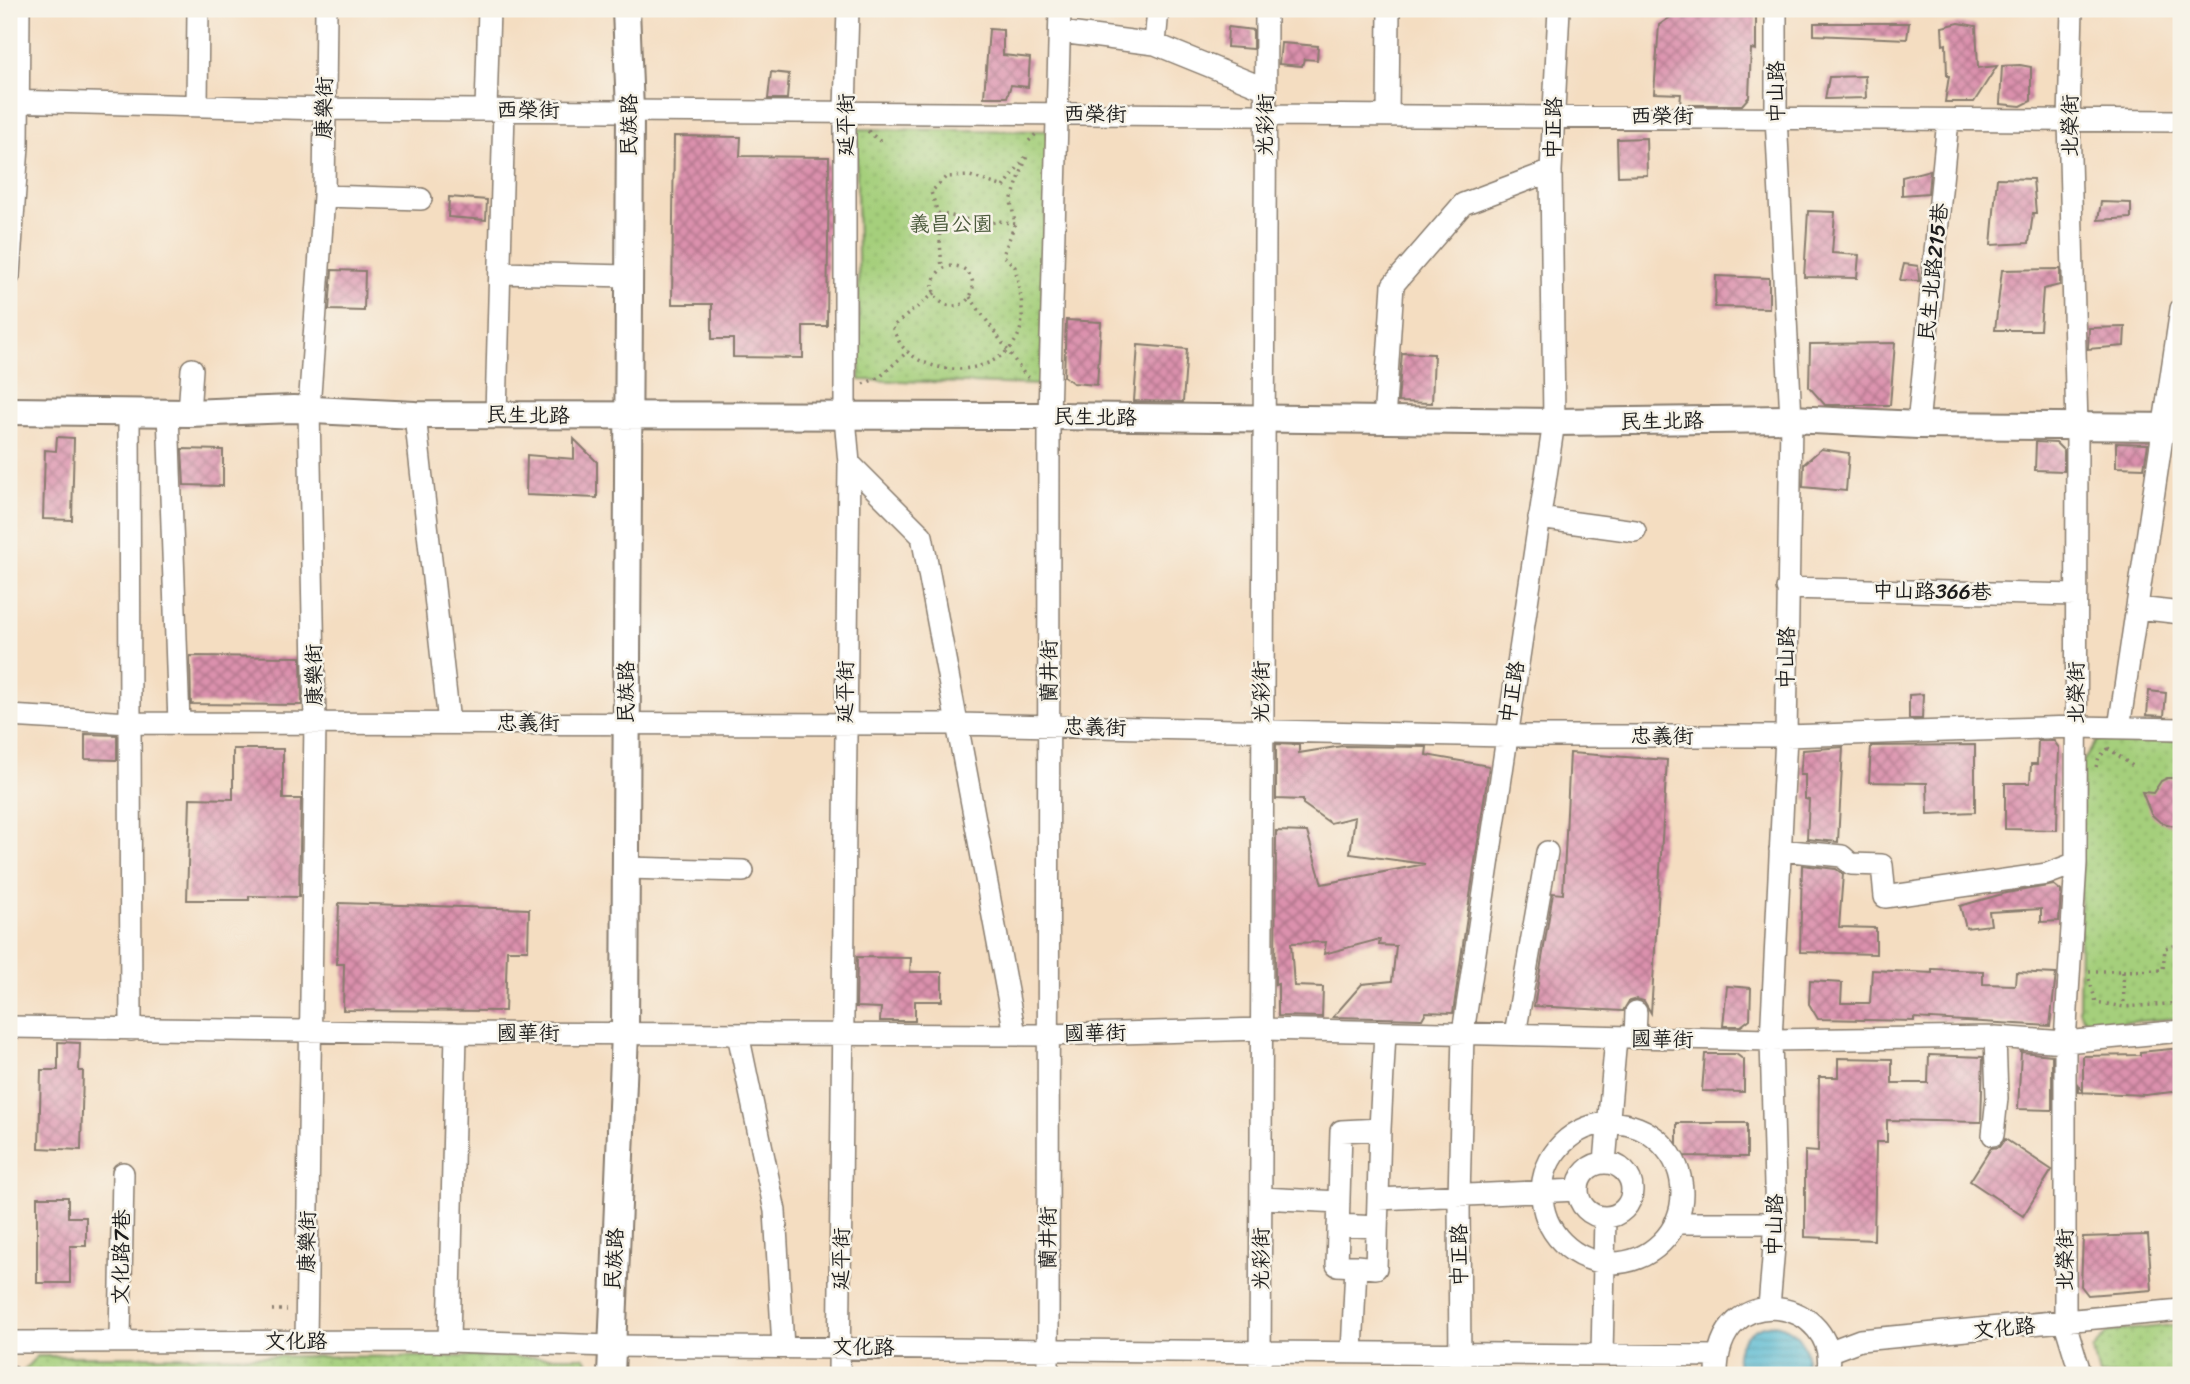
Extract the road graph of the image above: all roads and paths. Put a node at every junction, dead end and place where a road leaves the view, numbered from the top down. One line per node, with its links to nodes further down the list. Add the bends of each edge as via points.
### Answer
1 (19, 9): 17 (street)
2 (198, 9): 18 (street)
3 (326, 9): 19 (street, 康樂街)
4 (489, 9): 20 (street)
5 (626, 9): 22 (main road, 民族路)
6 (848, 9): 21 (street, 延平街)
7 (1060, 9): 14 (street, 蘭井街)
8 (1158, 9): 15 (street)
9 (1266, 9): 16 (street, 光彩街)
10 (1389, 9): 27 (street)
11 (1559, 9): 24 (street, 中正路)
12 (1776, 9): 26 (street, 中山路)
13 (2072, 9): 29 (street, 北榮街)
14 (1060, 32): 15 (street); 23 (street, 蘭井街)
15 (1154, 44): 16 (street)
16 (1266, 89): 25 (street, 光彩街)
17 (14, 101): 18 (street, 西榮街); 38 (street)
18 (197, 105): 19 (street, 西榮街)
19 (324, 109): 20 (street, 西榮街); 32 (street, 康樂街)
20 (495, 110): 22 (street, 西榮街); 37 (street)
21 (845, 110): 22 (street, 西榮街); 23 (street, 西榮街); 56 (street, 延平街)
22 (630, 111): 39 (main road, 民族路)
23 (1056, 114): 25 (street, 西榮街); 55 (street, 蘭井街)
24 (1552, 115): 26 (street, 西榮街); 27 (street, 西榮街); 31 (street, 中正路)
25 (1265, 116): 27 (street, 西榮街); 58 (street, 光彩街)
26 (1776, 116): 28 (street, 西榮街); 57 (street, 中山路)
27 (1388, 117)
28 (1948, 120): 29 (street, 西榮街); 61 (street, 民生北路215巷)
29 (2069, 120): 30 (street, 西榮街); 62 (street, 北榮街)
30 (2181, 121)
31 (1551, 171): 59 (street, via 1463,204 1393,285); 60 (street, 中正路)
32 (324, 196): 33 (street); 48 (street, 康樂街)
33 (421, 199)
34 (938, 213): 35 (path); 35 (path, via 931,192 946,177 970,176 1004,187 1028,153 1011,201); 36 (path)
35 (1015, 225): 44 (path, via 1003,255 1016,267 1021,313 1019,334)
36 (942, 269): 40 (path, via 934,280); 41 (path, via 955,265 967,271 973,284)
37 (500, 273): 39 (street); 53 (street)
38 (9, 276)
39 (628, 276): 54 (main road, 民族路)
40 (934, 293): 41 (path, via 942,303 954,306); 43 (path, via 892,327)
41 (970, 297): 44 (path)
42 (2181, 309): 63 (street)
43 (908, 351): 44 (path, via 921,360 960,370 1000,358); 47 (path, via 880,377)
44 (1008, 351): 46 (path)
45 (192, 369): 51 (street)
46 (1026, 375)
47 (860, 385)
48 (309, 409): 51 (main road, 民生北路); 52 (main road, 民生北路); 72 (street, 康樂街)
49 (9, 411): 50 (main road, 民生北路)
50 (129, 412): 51 (main road, 民生北路); 73 (street)
51 (179, 412): 74 (street)
52 (415, 415): 53 (main road, 民生北路); 75 (street)
53 (496, 415): 54 (main road, 民生北路)
54 (627, 416): 56 (main road, 民生北路); 76 (main road, 民族路)
55 (1049, 416): 56 (main road, 民生北路); 58 (main road, 民生北路); 79 (street, 蘭井街)
56 (845, 418): 64 (street, 延平街)
57 (1791, 419): 60 (main road, 民生北路); 61 (main road, 民生北路); 67 (street, 中山路)
58 (1263, 420): 59 (main road, 民生北路); 82 (street, 光彩街)
59 (1384, 421): 60 (main road, 民生北路)
60 (1554, 422): 65 (street, 中正路)
61 (1918, 425): 62 (main road, 民生北路)
62 (2077, 426): 63 (main road, 民生北路); 68 (street, 北榮街)
63 (2174, 427): 69 (street)
64 (849, 463): 77 (street, via 922,536); 78 (street, 延平街)
65 (1539, 518): 66 (street); 83 (street, 中正路)
66 (1635, 531)
67 (1787, 588): 68 (street, 中山路366巷); 84 (street, 中山路)
68 (2076, 595): 80 (street, 北榮街)
69 (2138, 608): 70 (street); 85 (street)
70 (2181, 613)
71 (9, 716): 73 (street, 忠義街)
72 (315, 722): 74 (street, 忠義街); 75 (street, 忠義街); 104 (street, 康樂街)
73 (130, 723): 74 (street, 忠義街); 102 (street)
74 (179, 723)
75 (449, 723): 76 (street, 忠義街)
76 (626, 724): 78 (street, 忠義街); 92 (main road, 民族路)
77 (958, 724): 78 (street, 忠義街); 79 (street, 忠義街); 111 (street)
78 (844, 725): 105 (street, 延平街)
79 (1049, 726): 82 (street, 忠義街); 113 (street, 蘭井街)
80 (2076, 727): 84 (street, 忠義街); 85 (street, 忠義街); 91 (street, 北榮街)
81 (2181, 729): 85 (street, 忠義街)
82 (1261, 732): 83 (street, 忠義街); 101 (street, 光彩街)
83 (1506, 736): 84 (street, 忠義街); 109 (street, 中正路)
84 (1786, 736): 89 (street, 中山路)
85 (2120, 738): 86 (path)
86 (2108, 748): 87 (path); 88 (path)
87 (2134, 767)
88 (2093, 775)
89 (1780, 850): 91 (street, via 1882,865 1885,897 2047,874); 116 (street, 中山路)
90 (1547, 852): 112 (street)
91 (2076, 863): 117 (street, 北榮街)
92 (625, 868): 93 (street); 108 (main road, 民族路)
93 (743, 872)
94 (2181, 902): 95 (path)
95 (2181, 927): 96 (path, via 2181,944 2165,947 2163,970)
96 (2123, 971): 98 (path); 98 (path, via 2087,971 2096,1002)
97 (2181, 1003): 98 (path)
98 (2124, 1007)
99 (1636, 1012): 115 (street)
100 (9, 1027): 102 (street, 國華街)
101 (1261, 1029): 106 (street, 國華街); 113 (street, 國華街); 127 (street, 光彩街)
102 (131, 1030): 104 (street, 國華街)
103 (2181, 1031): 117 (street, 國華街)
104 (310, 1032): 107 (street, 國華街); 141 (street, 康樂街)
105 (844, 1032): 110 (street, 國華街); 111 (street, 國華街); 146 (street, 延平街)
106 (1385, 1032): 109 (street, 國華街); 119 (street)
107 (456, 1033): 108 (street, 國華街); 142 (street)
108 (625, 1033): 110 (street, 國華街); 144 (main road, 民族路)
109 (1463, 1033): 112 (street, 國華街); 128 (street, 中正路)
110 (738, 1034): 145 (street, via 775,1211)
111 (1015, 1034): 113 (street, 國華街)
112 (1516, 1034): 115 (street, 國華街)
113 (1048, 1035): 147 (street, 蘭井街)
114 (1994, 1037): 116 (street, 國華街); 117 (street, 國華街); 120 (street, via 1997,1098)
115 (1625, 1038): 116 (street, 國華街); 118 (street)
116 (1771, 1041): 132 (street, 中山路)
117 (2065, 1042): 139 (street, 北榮街)
118 (1609, 1122): 121 (street); 126 (street, via 1586,1127 1566,1139 1551,1157); 131 (street, via 1648,1133 1670,1154 1681,1183)
119 (1380, 1129): 123 (street, via 1341,1131); 124 (street)
120 (1993, 1135)
121 (1605, 1162): 125 (street, via 1583,1174); 130 (street, via 1621,1167 1633,1190 1628,1206)
122 (123, 1173): 140 (street, 文化路7巷)
123 (1340, 1180): 124 (street); 129 (street)
124 (1378, 1190): 128 (street); 134 (street)
125 (1578, 1190): 126 (street); 130 (street, via 1589,1212)
126 (1542, 1192): 128 (street); 135 (street, via 1549,1225 1563,1244)
127 (1261, 1198): 129 (street); 148 (street, 光彩街)
128 (1459, 1198): 151 (street, 中正路)
129 (1339, 1202): 133 (street)
130 (1605, 1217): 135 (street)
131 (1675, 1223): 132 (street); 135 (street, via 1646,1255 1626,1263)
132 (1776, 1223): 137 (street, 中山路)
133 (1338, 1225): 134 (street); 136 (street, via 1336,1265)
134 (1377, 1227): 136 (street, via 1376,1268)
135 (1604, 1264): 152 (street)
136 (1356, 1266): 149 (street)
137 (1769, 1307): 150 (street, via 1797,1313 1810,1322); 154 (street, via 1751,1312 1726,1331)
138 (2181, 1310): 139 (street, 文化路)
139 (2065, 1323): 150 (street, 文化路, via 1860,1340); 162 (street, 北榮街)
140 (120, 1340): 141 (street, 文化路); 143 (street, 文化路)
141 (306, 1341): 142 (street, 文化路)
142 (449, 1341): 144 (street, 文化路)
143 (9, 1342)
144 (611, 1346): 145 (street, 文化路); 156 (main road, 民族路)
145 (783, 1347): 146 (street, 文化路)
146 (840, 1347): 147 (street, 文化路); 157 (street, 延平街)
147 (1048, 1349): 148 (street, 文化路); 158 (street, 蘭井街)
148 (1260, 1351): 149 (street, 文化路); 159 (street, 光彩街)
149 (1352, 1352): 151 (street, 文化路)
150 (1828, 1352): 161 (street)
151 (1460, 1353): 152 (street, 文化路); 160 (street, 中正路)
152 (1602, 1355): 154 (street, 文化路)
153 (16, 1365): 155 (path)
154 (1717, 1366)
155 (17, 1375)
156 (611, 1375)
157 (839, 1375)
158 (1048, 1375)
159 (1260, 1375)
160 (1460, 1375)
161 (1827, 1375)
162 (2081, 1375)

